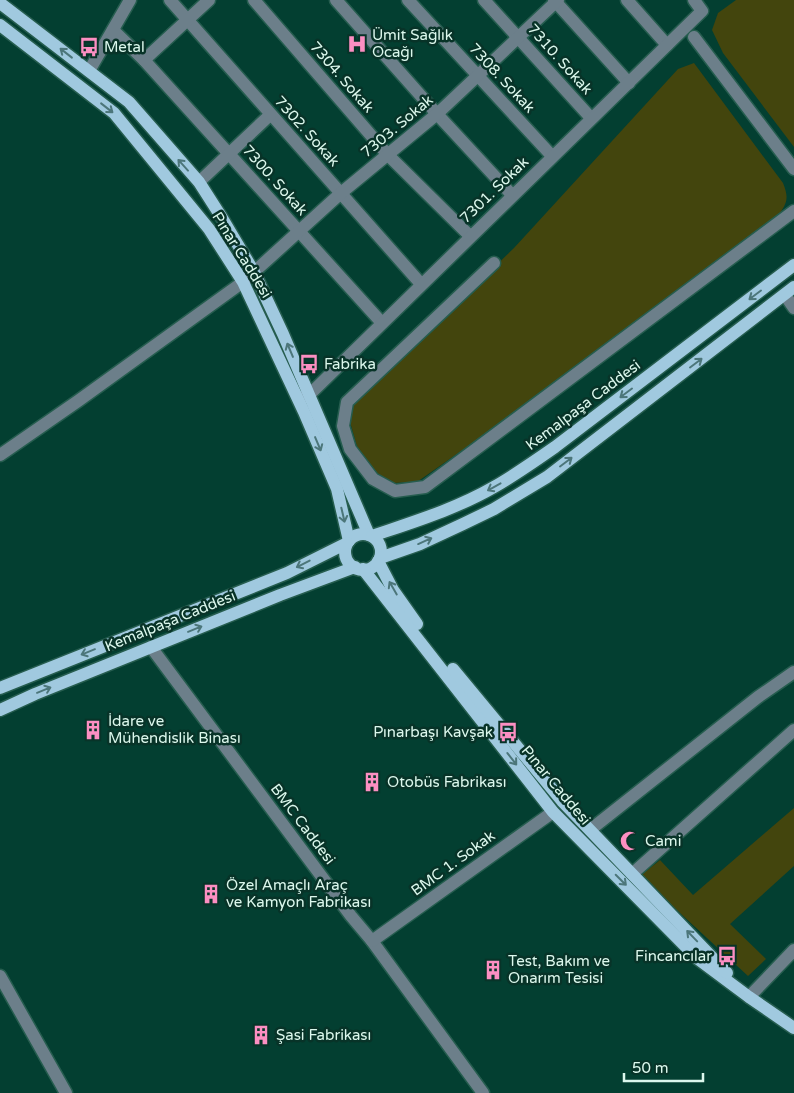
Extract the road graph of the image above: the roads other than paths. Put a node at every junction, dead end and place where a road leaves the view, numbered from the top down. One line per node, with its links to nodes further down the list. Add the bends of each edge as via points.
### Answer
1 (130, 0): 14 (street)
2 (170, 0): 12 (street, 7302. Sokak)
3 (209, 0): 12 (street)
4 (254, 0): 26 (street, 7304. Sokak)
5 (336, 0): 22 (street)
6 (408, 0): 20 (street, 7308. Sokak)
7 (484, 0): 16 (street, 7310. Sokak)
8 (627, 0): 17 (street)
9 (694, 0): 17 (street, 7301. Sokak, via 702,11)
10 (556, 1): 16 (street, 7303. Sokak); 21 (street)
11 (0, 3): 19 (main road, Pınar Caddesi, one-way to 11)
12 (188, 20): 18 (street); 23 (street, 7302. Sokak)
13 (0, 25): 38 (main road, Pınar Caddesi, one-way to 38, via 114,113 209,229)
14 (113, 30): 18 (street, 7300. Sokak); 19 (street)
15 (694, 37): 28 (street)
16 (518, 38): 20 (street, 7303. Sokak); 24 (street, 7310. Sokak)
17 (667, 45): 21 (street, 7301. Sokak)
18 (144, 60): 25 (street, 7300. Sokak)
19 (89, 71): 29 (main road, Pınar Caddesi, one-way to 19, via 129,102)
20 (477, 76): 22 (street, 7303. Sokak); 27 (street, 7308. Sokak)
21 (629, 83): 24 (street, 7301. Sokak)
22 (437, 114): 26 (street, 7303. Sokak); 31 (street)
23 (270, 115): 25 (street); 30 (street, 7302. Sokak)
24 (591, 118): 27 (street, 7301. Sokak)
25 (228, 153): 29 (street); 33 (street, 7300. Sokak)
26 (388, 155): 30 (street, 7303. Sokak); 34 (street, 7304. Sokak)
27 (552, 156): 31 (street, 7301. Sokak)
28 (794, 168)
29 (198, 182): 37 (main road, Pınar Caddesi)
30 (341, 193): 33 (street, 7303. Sokak); 39 (street, 7302. Sokak)
31 (512, 195): 34 (street, 7301. Sokak)
32 (794, 211): 35 (street, via 425,487 395,491 373,479 350,449 342,426 347,402)
33 (300, 231): 37 (street, 7303. Sokak); 41 (street, 7300. Sokak)
34 (470, 236): 39 (street, 7301. Sokak)
35 (494, 263)
36 (794, 265): 44 (main road, Kemalpaşa Caddesi, one-way to 44, via 555,447 494,488 453,507)
37 (254, 272): 38 (street, 7303. Sokak); 42 (main road, Pınar Caddesi, one-way to 37)
38 (242, 282): 42 (main road, Pınar Caddesi); 43 (street, 7303. Sokak)
39 (421, 284): 41 (street, 7301. Sokak)
40 (791, 300): 46 (main road, Kemalpaşa Caddesi, one-way to 40, via 494,509 547,477)
41 (382, 323): 42 (street, 7301. Sokak)
42 (304, 397): 44 (main road); 45 (main road, Pınar Caddesi, one-way to 45, via 337,489)
43 (0, 455)
44 (370, 535): 45 (main road, Kemalpaşa Caddesi, via 358,534); 46 (main road, via 380,546)
45 (348, 542): 47 (main road, via 346,557 349,563); 50 (main road, Kemalpaşa Caddesi, one-way to 50, via 287,572)
46 (379, 560): 47 (main road, Kemalpaşa Caddesi, via 372,567); 54 (main road, Pınar Caddesi, one-way to 46, via 562,801 413,620)
47 (359, 568): 48 (main road, Kemalpaşa Caddesi, one-way to 47, via 280,595); 53 (main road, Pınar Caddesi, one-way to 53)
48 (150, 647): 51 (main road, Kemalpaşa Caddesi, one-way to 48); 56 (street, BMC Caddesi)
49 (794, 672): 54 (street)
50 (0, 688)
51 (0, 710)
52 (794, 730): 55 (street)
53 (553, 812): 56 (street, BMC 1. Sokak); 59 (main road, Pınar Caddesi, one-way to 59, via 698,959)
54 (590, 830): 55 (main road, Pınar Caddesi)
55 (632, 874): 59 (main road, Pınar Caddesi, one-way to 55)
56 (372, 941): 62 (street, BMC Caddesi)
57 (794, 950): 59 (street)
58 (0, 976): 61 (street)
59 (749, 997): 60 (main road, Pınar Caddesi)
60 (794, 1028)
61 (66, 1093)
62 (483, 1093)

